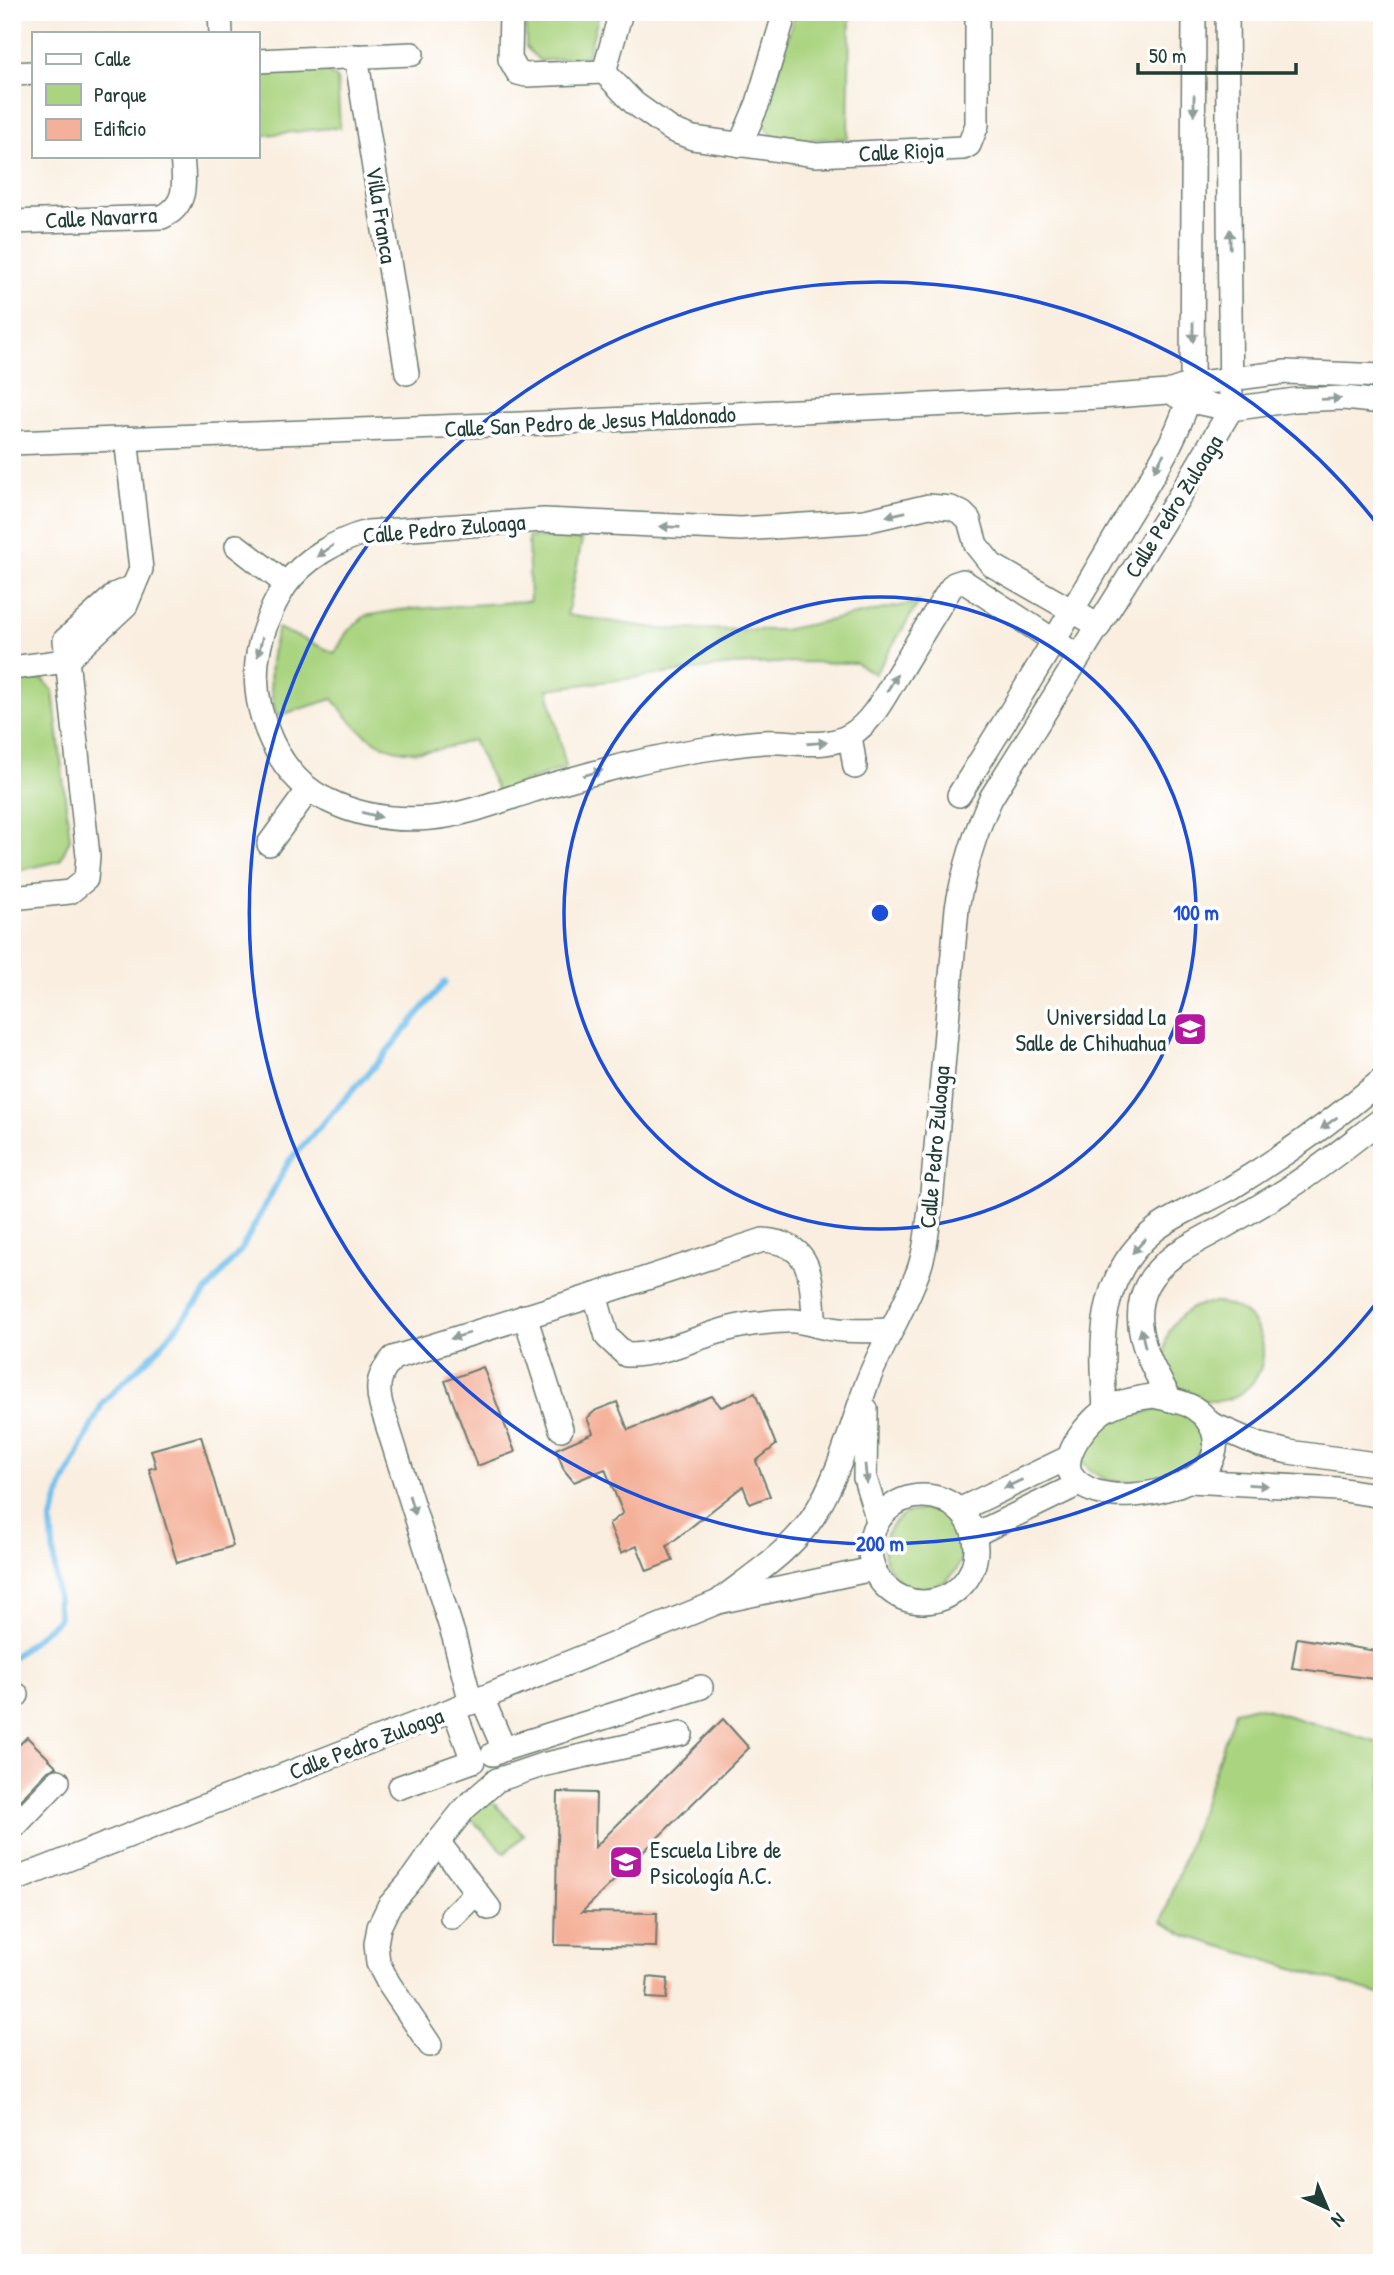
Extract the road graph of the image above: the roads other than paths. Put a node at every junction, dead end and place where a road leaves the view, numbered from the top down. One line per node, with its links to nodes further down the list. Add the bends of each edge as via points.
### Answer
1 (220, 12): 8 (street)
2 (511, 12): 12 (street, via 510,59 518,73)
3 (621, 12): 12 (street)
4 (785, 12): 15 (street, via 758,103)
5 (976, 12): 15 (street, Calle Rioja, via 977,125 969,145 816,155)
6 (1194, 12): 22 (street, one-way to 22)
7 (1227, 12): 21 (street, Calle Pedro Zuloaga, one-way to 7)
8 (221, 32)
9 (412, 54): 10 (street)
10 (356, 57): 11 (street); 19 (street, Villa Franca)
11 (259, 61)
12 (604, 72): 15 (street, Calle Rioja, via 634,103 672,130)
13 (32, 73): 14 (street)
14 (12, 74)
15 (740, 145)
16 (182, 158): 17 (street, Calle Navarra, via 183,195 178,207 162,217)
17 (12, 222)
18 (1286, 372): 20 (street); 21 (street); 23 (street)
19 (407, 373)
20 (1382, 376)
21 (1232, 380): 22 (street); 25 (street, Calle Pedro Zuloaga)
22 (1183, 392): 25 (street); 26 (street, Calle San Pedro de Jesus Maldonado, via 521,425); 30 (street, Calle Pedro Zuloaga, one-way to 30, via 1168,447)
23 (1286, 401): 24 (street, one-way to 24, via 1344,398); 25 (street)
24 (1382, 402)
25 (1231, 409): 31 (street, Calle Pedro Zuloaga)
26 (126, 438): 27 (street, Calle San Pedro de Jesus Maldonado); 34 (street, via 141,569 133,587 116,594 65,640)
27 (12, 443)
28 (237, 546): 29 (street)
29 (286, 584): 30 (street, Calle Pedro Zuloaga, one-way to 29, via 992,565 981,553 962,513 929,506 865,521 741,529 544,520 368,532 344,538); 38 (street, Calle Pedro Zuloaga, one-way to 38, via 265,628 257,661 258,690 265,726 277,754)
30 (1073, 611): 31 (street, Calle Pedro Zuloaga); 32 (street, Calle Pedro Zuloaga)
31 (1098, 626): 33 (street, Calle Pedro Zuloaga)
32 (1055, 642): 33 (street); 36 (street, one-way to 32, via 874,713 959,581); 39 (street, Calle Pedro Zuloaga)
33 (1079, 657): 47 (street, Calle Pedro Zuloaga, via 991,798 970,847 957,908 926,1241 918,1275)
34 (66, 662): 35 (street); 41 (street, via 88,856 86,879 70,892)
35 (12, 667)
36 (850, 736): 37 (street); 38 (street, Calle Pedro Zuloaga, one-way to 36, via 374,816 433,818 685,751 764,742 812,744)
37 (855, 767)
38 (309, 789): 40 (street)
39 (959, 795)
40 (269, 844)
41 (12, 898)
42 (1382, 1080): 50 (street, one-way to 50, via 1301,1143 1158,1228 1139,1244 1114,1283 1107,1311 1101,1347)
43 (1382, 1119): 49 (street, one-way to 43, via 1152,1368 1139,1317 1146,1286 1157,1270 1175,1254 1295,1184)
44 (595, 1295): 45 (street); 46 (street, via 607,1337 626,1355 748,1325 793,1321); 46 (street, via 763,1240 782,1241 792,1246 809,1270)
45 (525, 1316): 52 (street); 64 (street, one-way to 64, via 393,1358 379,1376 377,1389 454,1637)
46 (815, 1325): 47 (street)
47 (891, 1330): 48 (street, Calle Pedro Zuloaga)
48 (868, 1381): 59 (street, one-way to 59, via 865,1478); 62 (street, Calle Pedro Zuloaga, via 830,1486 813,1517 786,1547)
49 (1171, 1400): 50 (street, via 1153,1396); 51 (street, via 1193,1408)
50 (1105, 1409): 53 (street, via 1082,1432)
51 (1209, 1423): 54 (street, via 1270,1448); 55 (street, via 1216,1435 1214,1458)
52 (561, 1429)
53 (1068, 1458): 56 (street, via 1070,1472); 58 (street, one-way to 58)
54 (1382, 1465)
55 (1190, 1481): 56 (street, via 1140,1495 1092,1490); 57 (street, one-way to 57, via 1338,1489)
56 (1079, 1484): 60 (street)
57 (1382, 1496)
58 (959, 1510): 59 (street, via 931,1496 916,1496 888,1509); 60 (street)
59 (878, 1521): 61 (street, via 870,1544)
60 (974, 1535): 61 (street, via 972,1570 948,1597 913,1602 896,1596)
61 (873, 1569): 62 (street, Calle Pedro Zuloaga)
62 (718, 1602): 64 (street, Calle Pedro Zuloaga)
63 (701, 1687): 66 (street)
64 (469, 1703): 66 (street); 66 (street); 72 (street, Calle Pedro Zuloaga)
65 (681, 1734): 67 (street, via 542,1765)
66 (489, 1756): 67 (street); 69 (street)
67 (497, 1780): 71 (street, via 465,1808)
68 (58, 1781): 70 (street)
69 (400, 1787)
70 (12, 1829)
71 (438, 1842): 73 (street, via 483,1900); 74 (street, via 389,1906 376,1944 389,1984)
72 (12, 1881)
73 (452, 1917)
74 (430, 2045)

